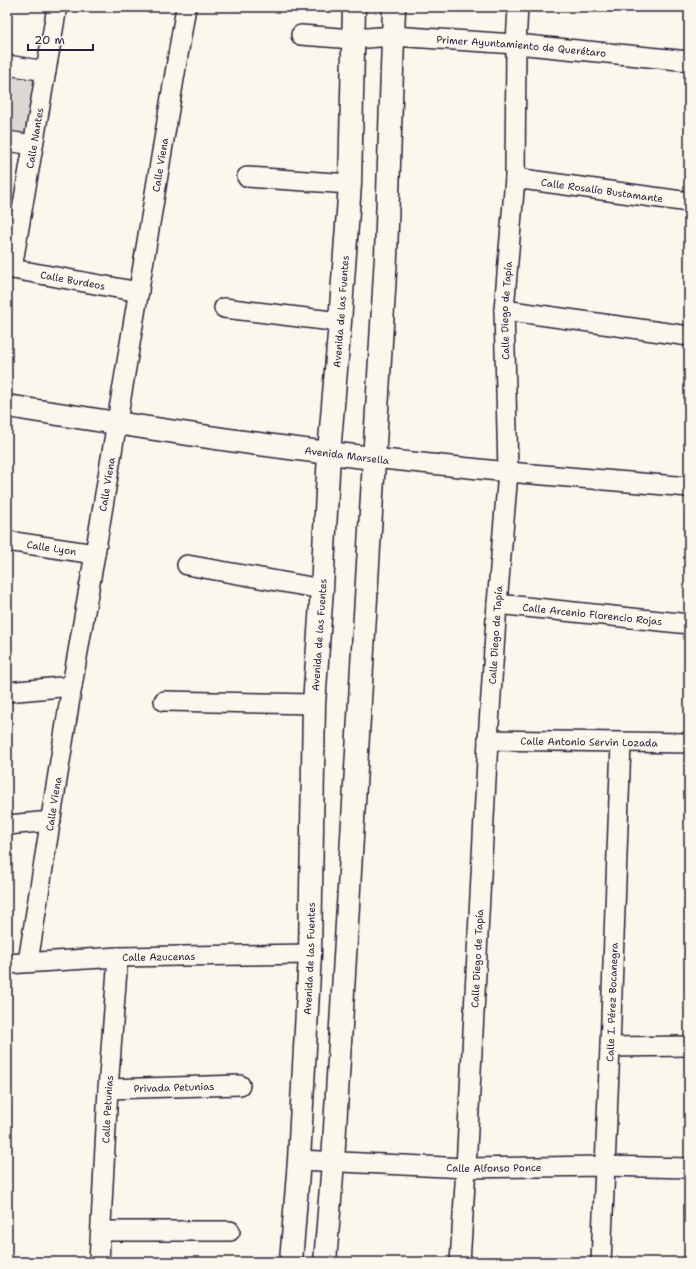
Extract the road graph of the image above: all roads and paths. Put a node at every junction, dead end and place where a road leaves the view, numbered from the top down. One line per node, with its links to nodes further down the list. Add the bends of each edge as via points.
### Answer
1 (57, 7): 12 (street, Calle Nantes)
2 (186, 7): 20 (street, Calle Viena)
3 (354, 7): 8 (main road, Avenida de las Fuentes)
4 (394, 7): 7 (main road)
5 (518, 7): 9 (street, Calle Diego de Tapía)
6 (301, 35): 8 (street, Primer Ayuntamiento de Querétaro)
7 (393, 36): 8 (street, Primer Ayuntamiento de Querétaro); 9 (street, Primer Ayuntamiento de Querétaro); 28 (main road, via 386,256)
8 (353, 39): 17 (main road, Avenida de las Fuentes)
9 (516, 44): 10 (street, Primer Ayuntamiento de Querétaro); 16 (street, Calle Diego de Tapía)
10 (689, 61)
11 (7, 65): 12 (street)
12 (46, 71): 14 (street, Calle Nantes)
13 (7, 141): 14 (street)
14 (33, 145): 19 (street, Calle Nantes)
15 (247, 177): 17 (street)
16 (515, 178): 18 (street, Calle Rosalío Bustamante); 22 (street, Calle Diego de Tapía)
17 (350, 184): 23 (main road, Avenida de las Fuentes)
18 (689, 202)
19 (10, 268): 20 (street, Calle Burdeos)
20 (139, 292): 26 (street, Calle Viena)
21 (224, 308): 23 (street)
22 (504, 310): 24 (street); 29 (street, Calle Diego de Tapía)
23 (340, 322): 27 (main road, Avenida de las Fuentes)
24 (689, 336)
25 (7, 406): 26 (main road, Avenida Marsella)
26 (118, 423): 27 (main road, Avenida Marsella); 32 (street, Calle Viena)
27 (329, 453): 28 (main road, Avenida Marsella); 34 (main road, Avenida de las Fuentes)
28 (373, 458): 29 (street, Avenida Marsella); 57 (main road)
29 (508, 472): 30 (street, Avenida Marsella); 35 (street, Calle Diego de Tapía)
30 (689, 487)
31 (7, 541): 32 (street, Calle Lyon)
32 (96, 554): 38 (street, Calle Viena)
33 (187, 565): 34 (street)
34 (322, 589): 42 (main road, Avenida de las Fuentes)
35 (497, 604): 36 (street, Calle Arcenio Florencio Rojas); 43 (street, Calle Diego de Tapía)
36 (689, 624)
37 (7, 677): 39 (street)
38 (72, 686): 39 (street); 46 (street, Calle Viena)
39 (30, 690): 40 (street)
40 (7, 692)
41 (164, 702): 42 (street)
42 (314, 704): 48 (main road, Avenida de las Fuentes)
43 (488, 740): 44 (street, Calle Antonio Servin Lozada); 59 (street, Calle Diego de Tapía)
44 (621, 743): 45 (street, Calle Antonio Servin Lozada); 53 (street, Calle I. Pérez Bocanegra)
45 (689, 743)
46 (51, 821): 47 (street); 50 (street, Calle Viena)
47 (7, 826)
48 (310, 954): 49 (street, Calle Azucenas); 56 (main road, Avenida de las Fuentes)
49 (118, 957): 50 (street, Calle Azucenas); 55 (street, Calle Petunias)
50 (28, 962): 51 (street, Calle Azucenas)
51 (7, 964)
52 (689, 1046): 53 (street)
53 (610, 1047): 58 (street, Calle I. Pérez Bocanegra)
54 (240, 1085): 55 (street, Privada Petunias)
55 (108, 1089): 61 (street, Calle Petunias)
56 (299, 1160): 57 (street, Calle Alfonso Ponce); 64 (main road, Avenida de las Fuentes)
57 (332, 1162): 59 (street, Calle Alfonso Ponce); 65 (main road)
58 (604, 1166): 59 (street, Calle Alfonso Ponce); 60 (street, Calle Alfonso Ponce); 67 (street, Calle I. Pérez Bocanegra)
59 (466, 1168): 66 (street, Calle Diego de Tapía)
60 (689, 1168)
61 (101, 1231): 62 (street); 63 (street, Calle Petunias)
62 (230, 1231)
63 (99, 1262)
64 (290, 1262)
65 (326, 1262)
66 (460, 1262)
67 (601, 1262)

